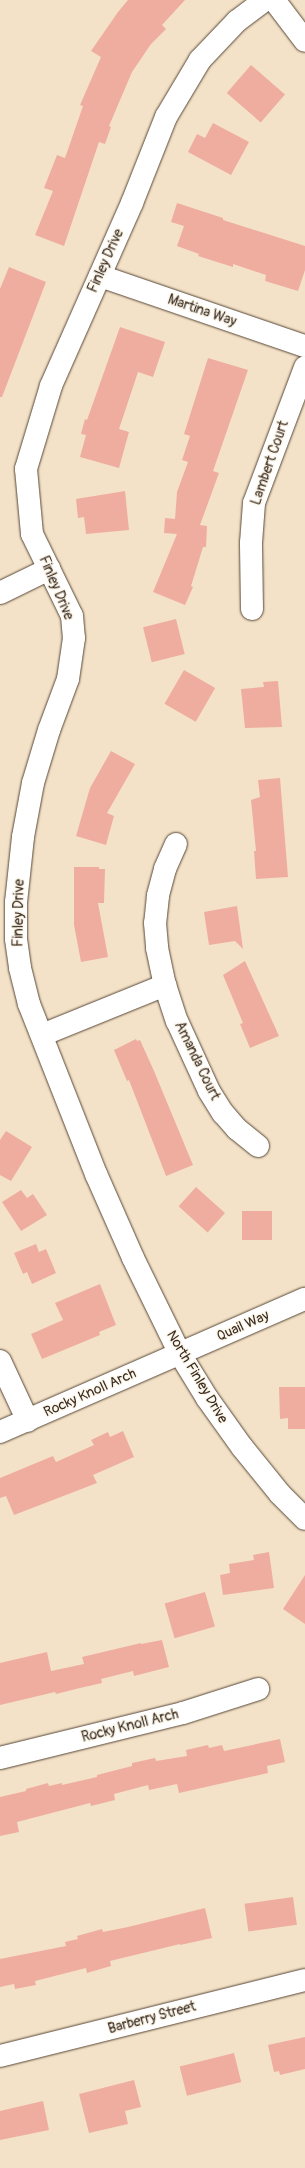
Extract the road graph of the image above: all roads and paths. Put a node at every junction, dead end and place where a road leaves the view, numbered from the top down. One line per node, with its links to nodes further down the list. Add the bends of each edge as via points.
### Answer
1 (265, 0): 4 (street, Finley Drive, via 237,21 200,60 166,117)
2 (274, 0): 3 (street)
3 (305, 41)
4 (100, 276): 5 (street, Martina Way); 7 (street, Finley Drive, via 51,386 26,470 32,534)
5 (305, 346)
6 (305, 367): 9 (street, Lambert Court, via 254,502 251,544)
7 (49, 569): 8 (street); 12 (street, Finley Drive, via 72,616 74,638 68,679 49,730 34,782 23,837 16,902 16,939 20,968 29,1004)
8 (0, 593)
9 (252, 609)
10 (176, 844): 11 (street, Amanda Court, via 165,869 155,923 157,948)
11 (165, 985): 12 (street); 13 (street, Amanda Court, via 177,1021 209,1091 237,1129)
12 (42, 1035): 14 (street, Finley Drive)
13 (258, 1146)
14 (115, 1218): 16 (street, North Finley Drive)
15 (305, 1299): 16 (street, Quail Way)
16 (180, 1354): 18 (street, Rocky Knoll Arch); 20 (street, North Finley Drive, via 242,1447 280,1494)
17 (0, 1361): 18 (street)
18 (28, 1420): 19 (street, Rocky Knoll Arch)
19 (0, 1432)
20 (305, 1519)
21 (258, 1689): 22 (street, Rocky Knoll Arch, via 183,1713)
22 (0, 1758)
23 (305, 1980): 24 (street, Barberry Street)
24 (0, 2056)

